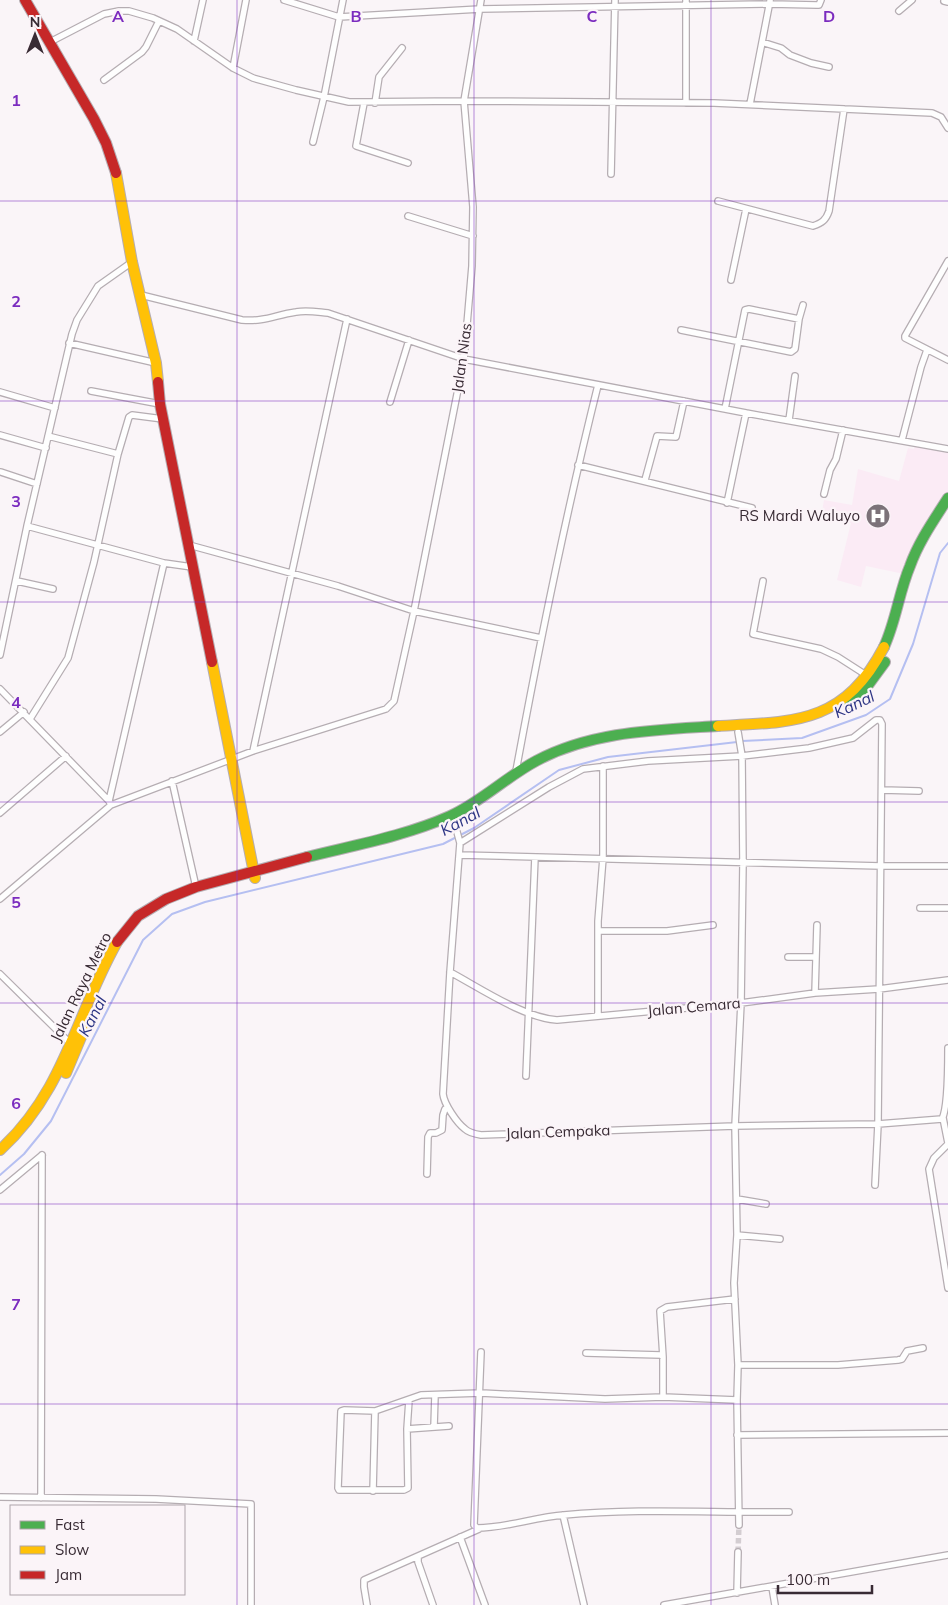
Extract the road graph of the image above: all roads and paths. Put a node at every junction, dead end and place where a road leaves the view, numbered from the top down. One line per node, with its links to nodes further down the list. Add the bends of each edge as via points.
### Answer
1 (25, 0): 17 (main road)
2 (202, 0): 16 (street)
3 (246, 0): 21 (street)
4 (284, 0): 14 (street)
5 (343, 0): 14 (street)
6 (481, 0): 12 (street, Jalan Nias)
7 (821, 0): 9 (street, via 817,5)
8 (912, 0): 13 (street)
9 (770, 2): 11 (street); 18 (street)
10 (615, 3): 11 (street); 12 (street); 25 (street)
11 (686, 3): 28 (street)
12 (480, 9): 14 (street); 24 (street, Jalan Nias)
13 (899, 11)
14 (339, 17): 23 (street)
15 (159, 20): 16 (street); 17 (street, via 129,11 110,12); 22 (street, via 142,52)
16 (194, 41): 21 (street)
17 (50, 42): 40 (main road, via 103,136 113,163)
18 (762, 42): 20 (street, via 811,63); 29 (street)
19 (402, 48): 27 (street, via 380,77)
20 (829, 67)
21 (233, 68): 23 (street, via 265,82)
22 (104, 80)
23 (324, 97): 26 (street); 32 (street)
24 (464, 101): 25 (street); 27 (street); 38 (street, Jalan Nias, via 474,207)
25 (612, 102): 28 (street); 34 (street)
26 (364, 103): 27 (street); 33 (street, via 356,146)
27 (375, 103)
28 (686, 103): 29 (street)
29 (750, 104): 30 (street)
30 (844, 109): 31 (street, via 932,113 941,117); 36 (street, via 829,211 824,221 813,226)
31 (948, 128)
32 (313, 142)
33 (408, 163)
34 (611, 174)
35 (718, 201): 36 (street)
36 (746, 208): 41 (street)
37 (408, 216): 38 (street)
38 (473, 236): 51 (street, Jalan Nias)
39 (948, 261): 50 (street, via 905,336)
40 (132, 262): 42 (main road); 49 (street, via 98,286 77,320)
41 (731, 280)
42 (141, 295): 44 (street, via 242,320 255,321 312,311); 53 (main road)
43 (803, 306): 45 (street)
44 (347, 319): 47 (street); 87 (street)
45 (799, 319): 48 (street, via 746,309); 48 (street, via 793,351)
46 (681, 330): 48 (street)
47 (409, 340): 51 (street); 59 (street)
48 (739, 340): 62 (street)
49 (69, 343): 53 (street); 61 (street)
50 (927, 350): 52 (street); 69 (street)
51 (464, 359): 55 (street); 91 (street, Jalan Nias)
52 (948, 360)
53 (156, 363): 60 (main road)
54 (795, 376): 65 (street)
55 (598, 385): 58 (street); 73 (street)
56 (90, 391): 60 (street)
57 (0, 392): 61 (street)
58 (684, 401): 62 (street); 75 (street, via 676,437 657,436)
59 (390, 402)
60 (160, 404): 64 (main road)
61 (55, 408): 68 (street)
62 (726, 409): 63 (street)
63 (746, 413): 65 (street); 79 (street)
64 (163, 419): 72 (street, via 130,415); 84 (main road)
65 (789, 420): 66 (street)
66 (843, 430): 69 (street); 77 (street)
67 (0, 436): 70 (street)
68 (48, 436): 70 (street); 72 (street)
69 (902, 440): 71 (street)
70 (46, 448): 76 (street)
71 (948, 449)
72 (118, 454): 83 (street)
73 (578, 465): 75 (street); 92 (street)
74 (0, 472): 76 (street)
75 (645, 480): 79 (street)
76 (37, 484): 82 (street)
77 (824, 494)
78 (948, 498): 94 (main road, via 915,552 888,638)
79 (727, 503): 80 (street)
80 (752, 508)
81 (948, 511): 100 (main road, via 917,567 892,646 863,692 837,713 820,721)
82 (27, 526): 83 (street); 88 (street)
83 (98, 545): 85 (street); 97 (street, via 68,658)
84 (188, 545): 86 (main road); 87 (street)
85 (164, 563): 86 (street); 110 (street)
86 (192, 566): 104 (main road)
87 (291, 573): 91 (street); 101 (street)
88 (17, 580): 90 (street); 93 (street)
89 (763, 581): 94 (street, via 753,634 821,649)
90 (53, 589)
91 (414, 611): 92 (street); 101 (street, Jalan Nias, via 392,703 386,709)
92 (541, 638): 106 (street)
93 (0, 655)
94 (866, 676): 98 (main road, via 850,694 816,715)
95 (0, 689): 96 (street)
96 (24, 712): 97 (street); 99 (street)
97 (30, 720): 103 (street)
98 (709, 730): 100 (main road); 106 (main road, via 629,733 579,742 559,749); 112 (main road, via 603,744 575,752 541,766)
99 (0, 732)
100 (738, 735): 102 (street)
101 (253, 751): 104 (street, Jalan Nias)
102 (741, 753): 105 (street); 108 (street, via 835,743 853,738 879,720 882,724); 117 (street)
103 (66, 756): 110 (street); 111 (street)
104 (232, 759): 107 (street, Jalan Nias); 120 (main road)
105 (603, 766): 113 (street, via 575,772); 116 (street)
106 (516, 773): 120 (main road, via 466,808 425,826)
107 (172, 781): 110 (street, Jalan Nias); 121 (street)
108 (882, 790): 109 (street); 118 (street)
109 (919, 791)
110 (110, 803): 122 (street, Jalan Nias)
111 (0, 813)
112 (454, 822): 113 (street); 120 (main road)
113 (459, 840): 114 (street, Jalan Cempaka)
114 (459, 855): 115 (street); 130 (street, Jalan Cempaka)
115 (535, 857): 116 (street); 138 (street)
116 (602, 858): 117 (street); 127 (street)
117 (743, 863): 118 (street); 136 (street)
118 (881, 866): 119 (street); 134 (street)
119 (948, 866)
120 (254, 875): 121 (main road, Jalan Raya Metro); 137 (main road, via 176,902 144,921 122,946)
121 (196, 887): 137 (main road, Jalan Raya Metro, via 156,904 126,930 106,963)
122 (0, 899)
123 (920, 908): 124 (street)
124 (948, 908)
125 (713, 925): 127 (street, via 667,931)
126 (817, 925): 129 (street)
127 (598, 932): 139 (street)
128 (788, 957): 129 (street)
129 (816, 957): 135 (street)
130 (450, 972): 138 (street, Jalan Cemara); 143 (street, Jalan Cempaka, via 443,1094)
131 (0, 974): 133 (street)
132 (948, 980): 134 (street, Jalan Cemara)
133 (2, 982): 140 (street)
134 (880, 989): 135 (street, Jalan Cemara); 145 (street)
135 (815, 993): 136 (street, Jalan Cemara)
136 (741, 1003): 139 (street, Jalan Cemara); 146 (street)
137 (89, 1009): 140 (main road)
138 (527, 1013): 139 (street, Jalan Cemara, via 557,1020); 142 (street)
139 (598, 1016)
140 (74, 1045): 148 (main road, Jalan Raya Metro, via 42,1102 27,1123); 149 (main road, via 61,1084 39,1119 19,1143)
141 (948, 1048): 144 (street)
142 (526, 1076)
143 (448, 1108): 146 (street, Jalan Cempaka, via 464,1129 481,1135); 150 (street, via 443,1115 442,1130 430,1133 428,1137)
144 (944, 1117): 145 (street, Jalan Cempaka); 147 (street)
145 (878, 1124): 146 (street, Jalan Cempaka); 151 (street)
146 (735, 1126): 153 (street)
147 (948, 1143): 157 (street, via 929,1169)
148 (0, 1150)
149 (0, 1158)
150 (427, 1174)
151 (875, 1185)
152 (0, 1190): 177 (street, via 42,1155)
153 (737, 1199): 154 (street); 155 (street)
154 (766, 1204)
155 (737, 1236): 156 (street); 158 (street)
156 (780, 1239)
157 (948, 1287)
158 (735, 1298): 162 (street, via 667,1307 660,1311); 163 (street)
159 (923, 1348): 163 (street, via 907,1351 898,1360 838,1365)
160 (481, 1352): 164 (street)
161 (586, 1354): 162 (street, via 656,1354)
162 (663, 1357): 166 (street)
163 (738, 1365): 168 (street)
164 (481, 1393): 165 (street); 166 (street, via 605,1399); 182 (street, via 474,1525)
165 (435, 1395): 167 (street, via 421,1395); 171 (street)
166 (663, 1397): 168 (street)
167 (409, 1400): 169 (street); 172 (street)
168 (737, 1400): 174 (street)
169 (375, 1411): 175 (street); 175 (street, via 341,1411 338,1488)
170 (449, 1426): 171 (street)
171 (434, 1427): 172 (street)
172 (407, 1429): 175 (street, via 409,1488)
173 (948, 1433): 174 (street)
174 (738, 1435): 179 (street)
175 (373, 1491)
176 (0, 1497): 177 (street)
177 (41, 1498): 190 (street, via 250,1504)
178 (789, 1512): 179 (street)
179 (739, 1513): 180 (street, via 647,1510); 181 (street)
180 (563, 1515): 182 (street); 194 (street)
181 (739, 1525)
182 (479, 1529): 183 (street)
183 (460, 1537): 186 (street); 193 (street)
184 (738, 1552): 188 (street)
185 (948, 1555): 187 (street)
186 (418, 1557): 191 (street, via 364,1580); 192 (street)
187 (772, 1587): 188 (street); 196 (street)
188 (737, 1593): 189 (street)
189 (676, 1604): 195 (street)
190 (251, 1605)
191 (367, 1605)
192 (433, 1605)
193 (485, 1605)
194 (584, 1605)
195 (664, 1605)
196 (775, 1605)

